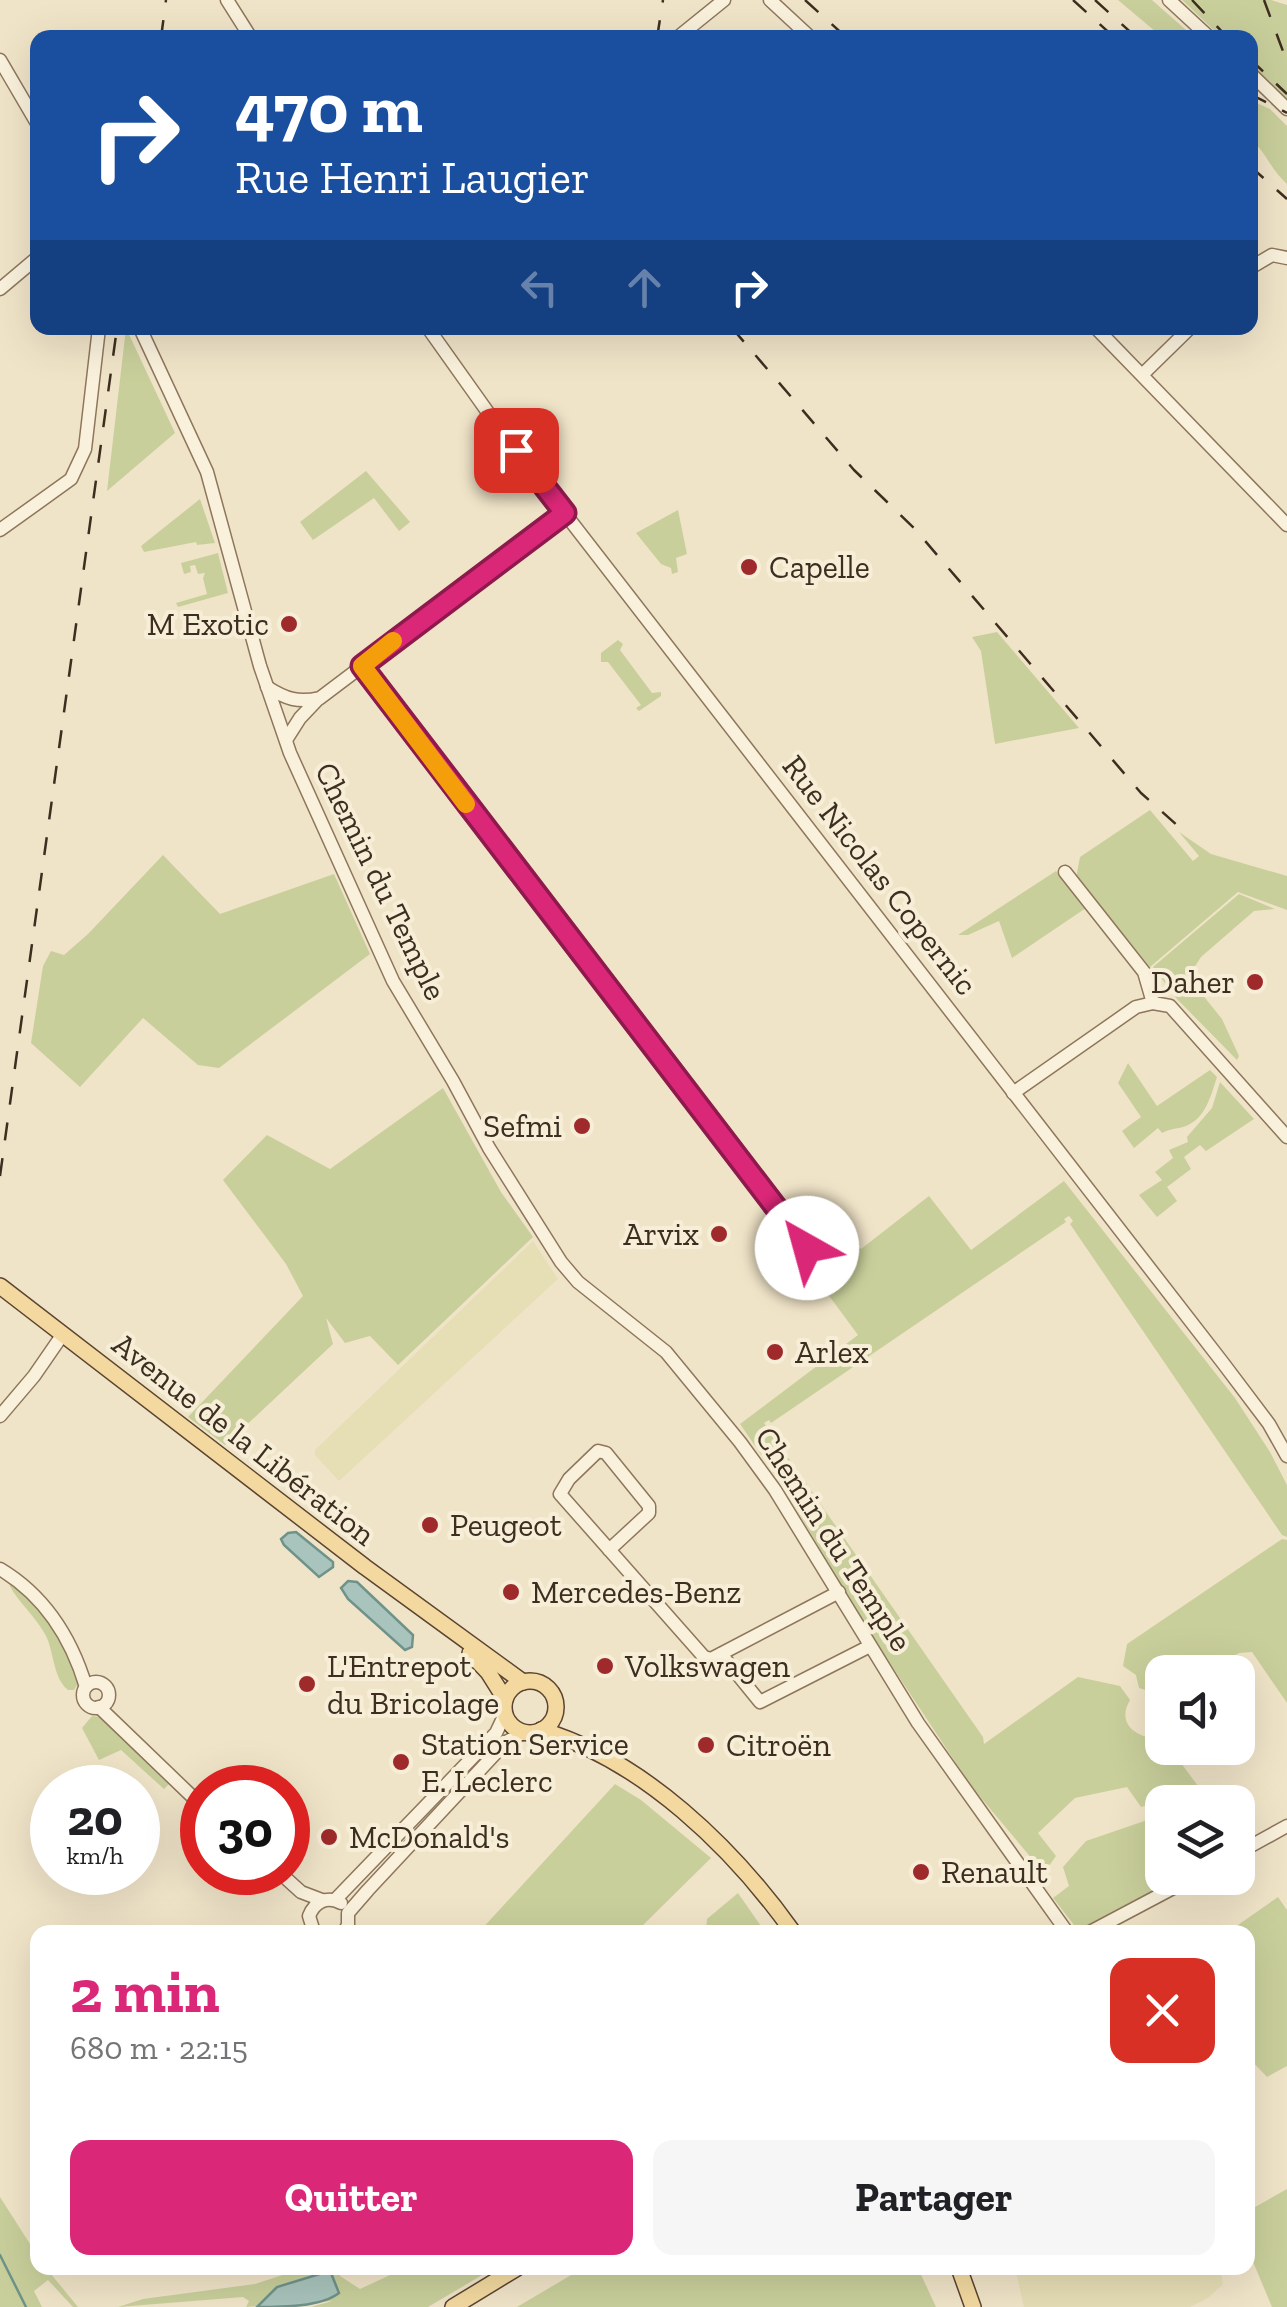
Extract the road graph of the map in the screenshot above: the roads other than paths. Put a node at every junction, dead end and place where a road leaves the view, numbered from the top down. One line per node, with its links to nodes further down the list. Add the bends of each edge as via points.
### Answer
1 (227, 0): 5 (street)
2 (724, 0): 6 (street)
3 (770, 0): 7 (street)
4 (1168, 0): 8 (street)
5 (245, 30)
6 (687, 30)
7 (802, 30)
8 (1201, 30)
9 (0, 60): 12 (street)
10 (1258, 81): 11 (street)
11 (1287, 109)
12 (30, 111)
13 (1287, 258): 15 (street)
14 (30, 264): 16 (street)
15 (1258, 264)
16 (0, 290)
17 (98, 335): 25 (street, via 85,449 71,479)
18 (143, 335): 27 (street, Chemin du Temple, via 207,472)
19 (433, 335): 23 (street, Rue Nicolas Copernic)
20 (1103, 335): 22 (street)
21 (1183, 335): 22 (street)
22 (1143, 374): 24 (street)
23 (565, 513): 26 (street); 32 (street, Rue Nicolas Copernic)
24 (1287, 525)
25 (0, 530)
26 (362, 666): 28 (street); 34 (street)
27 (266, 687): 28 (street, via 301,702); 29 (street, Chemin du Temple)
28 (320, 698): 29 (street)
29 (286, 740): 41 (street, Chemin du Temple, via 392,981 550,1246 578,1282 666,1352 752,1458)
30 (1065, 872): 31 (street, via 1144,972)
31 (1153, 1003): 32 (street, via 1136,1007); 33 (street, via 1170,1006)
32 (1012, 1093): 38 (street, Rue Nicolas Copernic, via 1246,1393)
33 (1287, 1137)
34 (823, 1269)
35 (0, 1286): 36 (main road, Avenue de la Libération)
36 (62, 1334): 37 (street); 42 (main road, Avenue de la Libération)
37 (0, 1416)
38 (1287, 1456)
39 (609, 1550): 39 (street, via 560,1494 598,1451 649,1506); 44 (street, via 704,1658)
40 (0, 1569): 46 (street, via 40,1598)
41 (839, 1592): 43 (street, Chemin du Temple); 44 (street)
42 (456, 1634): 45 (main road, Avenue de la Libération); 48 (main road, Avenue de la Libération, via 488,1672)
43 (870, 1646): 44 (street, via 760,1702); 64 (street, Chemin du Temple)
44 (721, 1654)
45 (523, 1682): 48 (main road, via 509,1692); 49 (main road, via 548,1688)
46 (92, 1684): 47 (street, via 109,1691); 47 (street, via 86,1702)
47 (103, 1705): 52 (street)
48 (505, 1707): 50 (main road, via 513,1726); 58 (street, via 496,1733)
49 (555, 1712): 50 (main road); 51 (main road)
50 (533, 1731): 51 (main road); 62 (street, via 506,1742)
51 (600, 1755): 63 (main road, via 726,1848)
52 (180, 1785)
53 (1287, 1826): 54 (street)
54 (1255, 1844)
55 (302, 1895): 59 (street)
56 (310, 1895): 58 (street)
57 (1160, 1895): 65 (street)
58 (329, 1900): 59 (street); 61 (street)
59 (310, 1916): 60 (street)
60 (312, 1925)
61 (346, 1925)
62 (348, 1925)
63 (787, 1925)
64 (1062, 1925)
65 (1103, 1925)
66 (506, 2275): 68 (main road)
67 (962, 2275): 69 (main road)
68 (453, 2307)
69 (973, 2307)

